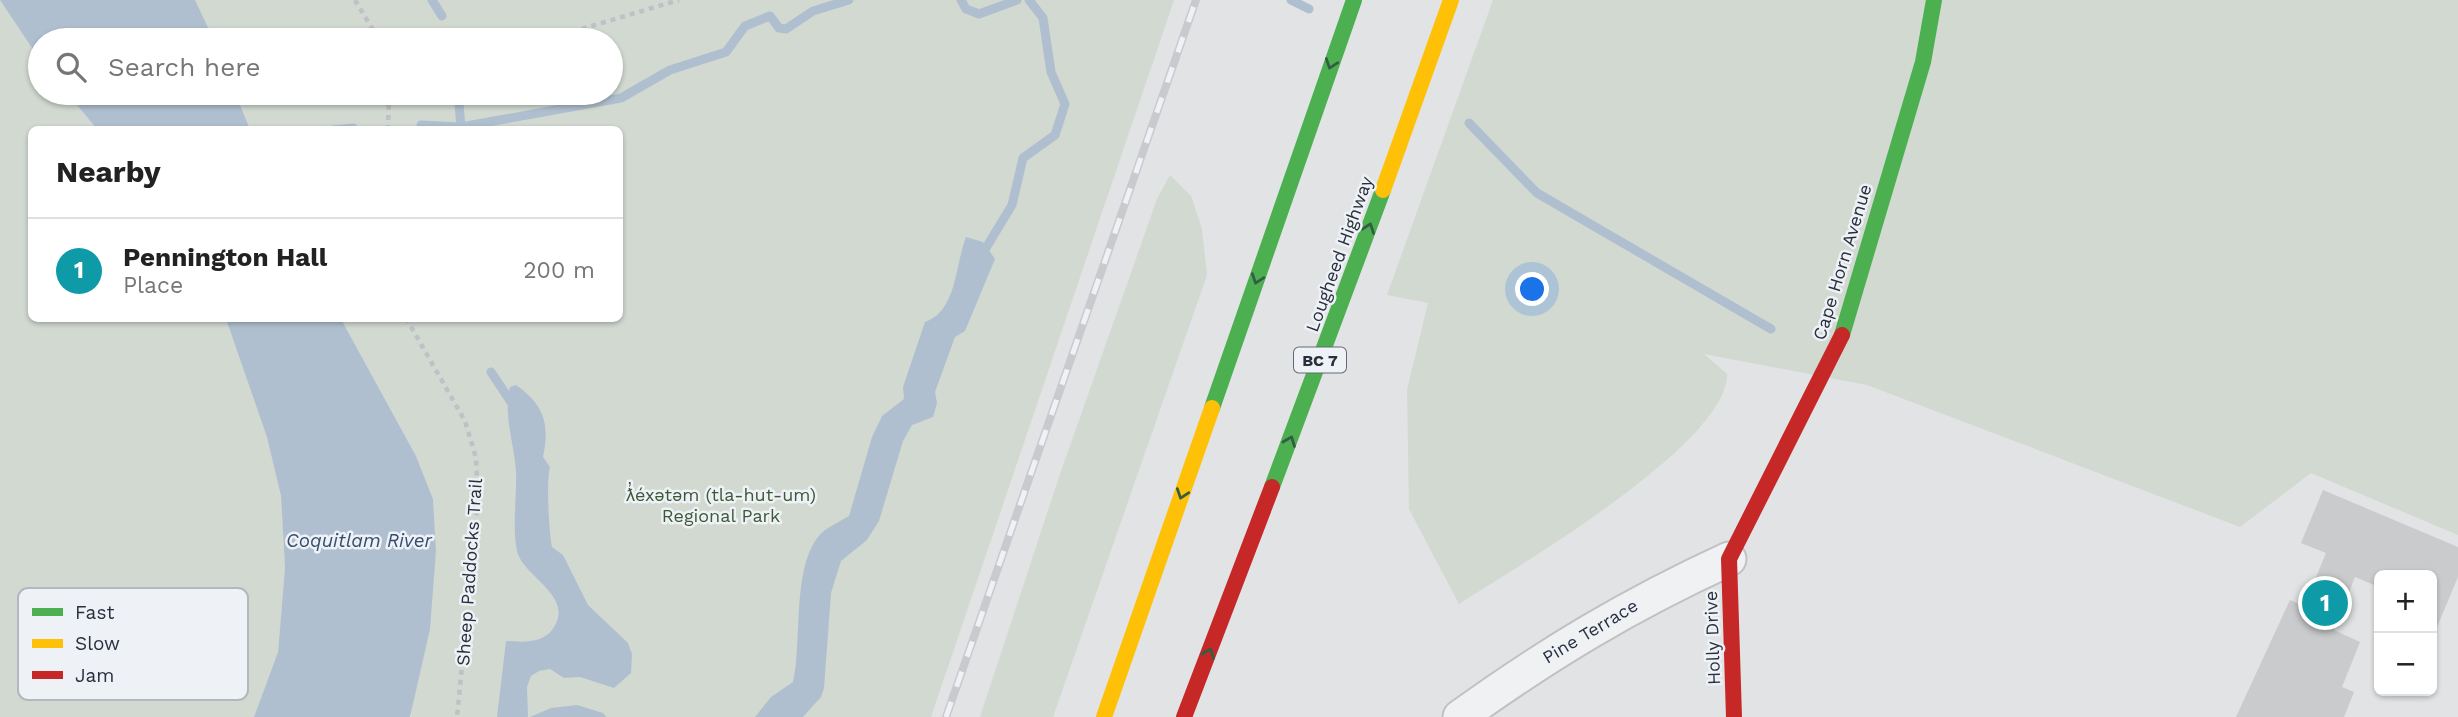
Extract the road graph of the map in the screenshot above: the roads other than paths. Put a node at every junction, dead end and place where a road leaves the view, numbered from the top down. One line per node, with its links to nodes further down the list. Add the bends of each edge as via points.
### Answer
1 (1354, 0): 5 (main road, one-way to 5)
2 (1451, 0): 6 (main road, Lougheed Highway / BC 7, one-way to 2, via 1347,290)
3 (1934, 0): 4 (main road, Cape Horn Avenue, via 1923,62 1839,344)
4 (1729, 559): 7 (street, Pine Terrace, via 1647,597 1545,656); 8 (main road, Holly Drive)
5 (1104, 717)
6 (1184, 717)
7 (1460, 717)
8 (1734, 717)

